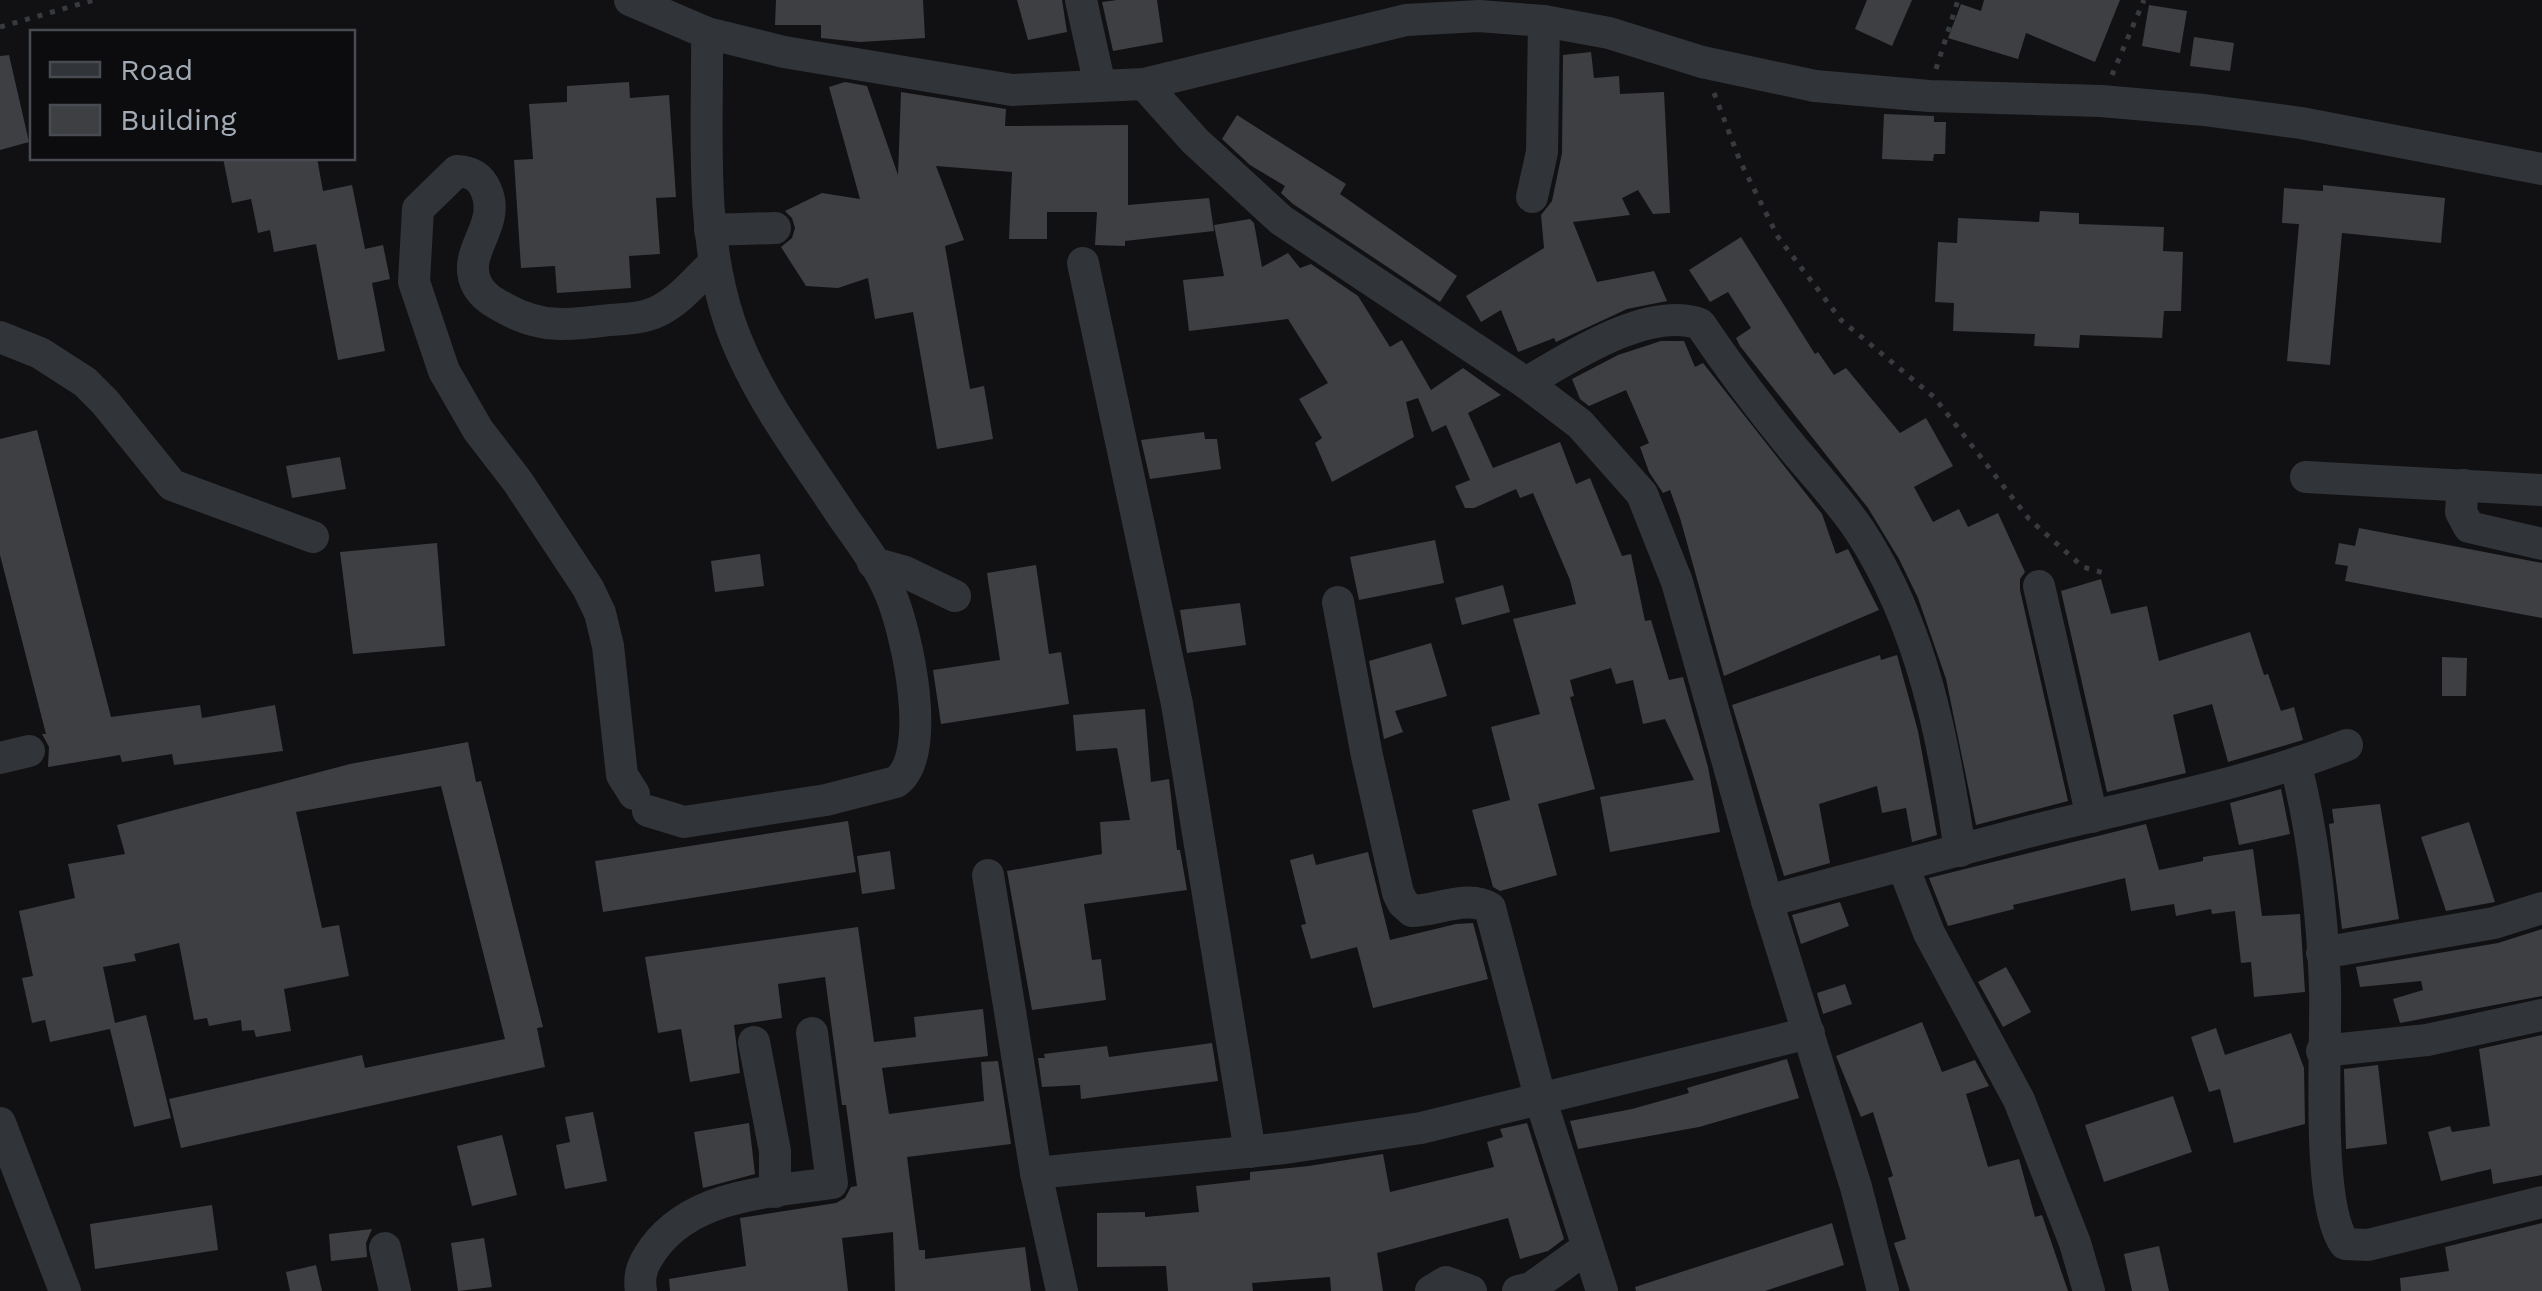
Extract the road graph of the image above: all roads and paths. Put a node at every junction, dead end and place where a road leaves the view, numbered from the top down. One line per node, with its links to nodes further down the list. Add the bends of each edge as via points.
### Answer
1 (94, 0): 8 (path)
2 (630, 0): 9 (street)
3 (1081, 0): 12 (street)
4 (1958, 0): 13 (path)
5 (2144, 0): 14 (path)
6 (1402, 10): 7 (street); 11 (street)
7 (1544, 21): 10 (street); 16 (street, via 1542,152)
8 (0, 27)
9 (707, 34): 12 (street, via 1012,90); 18 (street)
10 (1716, 64): 13 (street, via 1815,86); 28 (path, via 1740,161 1778,237 1841,320 1934,397 2029,518 2083,566)
11 (1144, 84): 12 (street); 21 (street, via 1281,220)
12 (1100, 86)
13 (1929, 96): 14 (street)
14 (2101, 101): 15 (street, via 2301,124)
15 (2542, 169)
16 (1532, 197)
17 (775, 228): 18 (street)
18 (712, 247): 27 (street, via 730,324 756,380); 27 (street, via 677,299 650,315 567,325 528,322 477,286 472,268 492,204 484,184 472,172 457,171 418,209 414,282 444,370 600,614 622,775 640,802 684,822 826,800 905,776 914,754 916,714 891,594)
19 (1083, 264): 48 (street, via 1177,704)
20 (0, 338): 25 (street, via 40,353 84,382 172,484)
21 (1526, 383): 35 (street, via 1640,326 1685,318 1700,324 1858,527 1902,605 1949,774); 38 (street, via 1580,424 1642,494 1676,582)
22 (2306, 477): 23 (street)
23 (2462, 485): 24 (street); 26 (street, via 2461,512 2469,527)
24 (2542, 490)
25 (312, 537)
26 (2542, 544)
27 (873, 563): 30 (street)
28 (2104, 573)
29 (2039, 586): 34 (street)
30 (956, 596)
31 (1338, 602): 46 (street, via 1398,893 1412,911 1468,902 1490,908)
32 (2347, 745): 33 (street)
33 (2296, 766): 34 (street); 40 (street, via 2312,841)
34 (2092, 817): 35 (street)
35 (1960, 850): 36 (street)
36 (1903, 866): 38 (street); 63 (street, via 1929,933 2019,1100)
37 (988, 875): 49 (street)
38 (1768, 900): 42 (street)
39 (2542, 908): 40 (street, via 2494,923)
40 (2322, 953): 45 (street)
41 (2542, 1015): 45 (street, via 2427,1040)
42 (1809, 1033): 46 (street); 62 (street)
43 (812, 1034): 50 (street, via 832,1183)
44 (754, 1042): 50 (street)
45 (2322, 1051): 51 (street, via 2330,1198 2344,1244 2368,1246)
46 (1541, 1101): 48 (street, via 1421,1128); 52 (street)
47 (0, 1124): 54 (street)
48 (1250, 1152): 49 (street)
49 (1036, 1173): 57 (street)
50 (775, 1192): 56 (street, via 692,1213 642,1265)
51 (2542, 1202)
52 (1588, 1246): 60 (street); 61 (street)
53 (385, 1248): 55 (street)
54 (65, 1291)
55 (395, 1291)
56 (640, 1291)
57 (1062, 1291)
58 (1431, 1291): 59 (street, via 1446,1282)
59 (1470, 1291)
60 (1518, 1291)
61 (1602, 1291)
62 (1884, 1291)
63 (2089, 1291)

